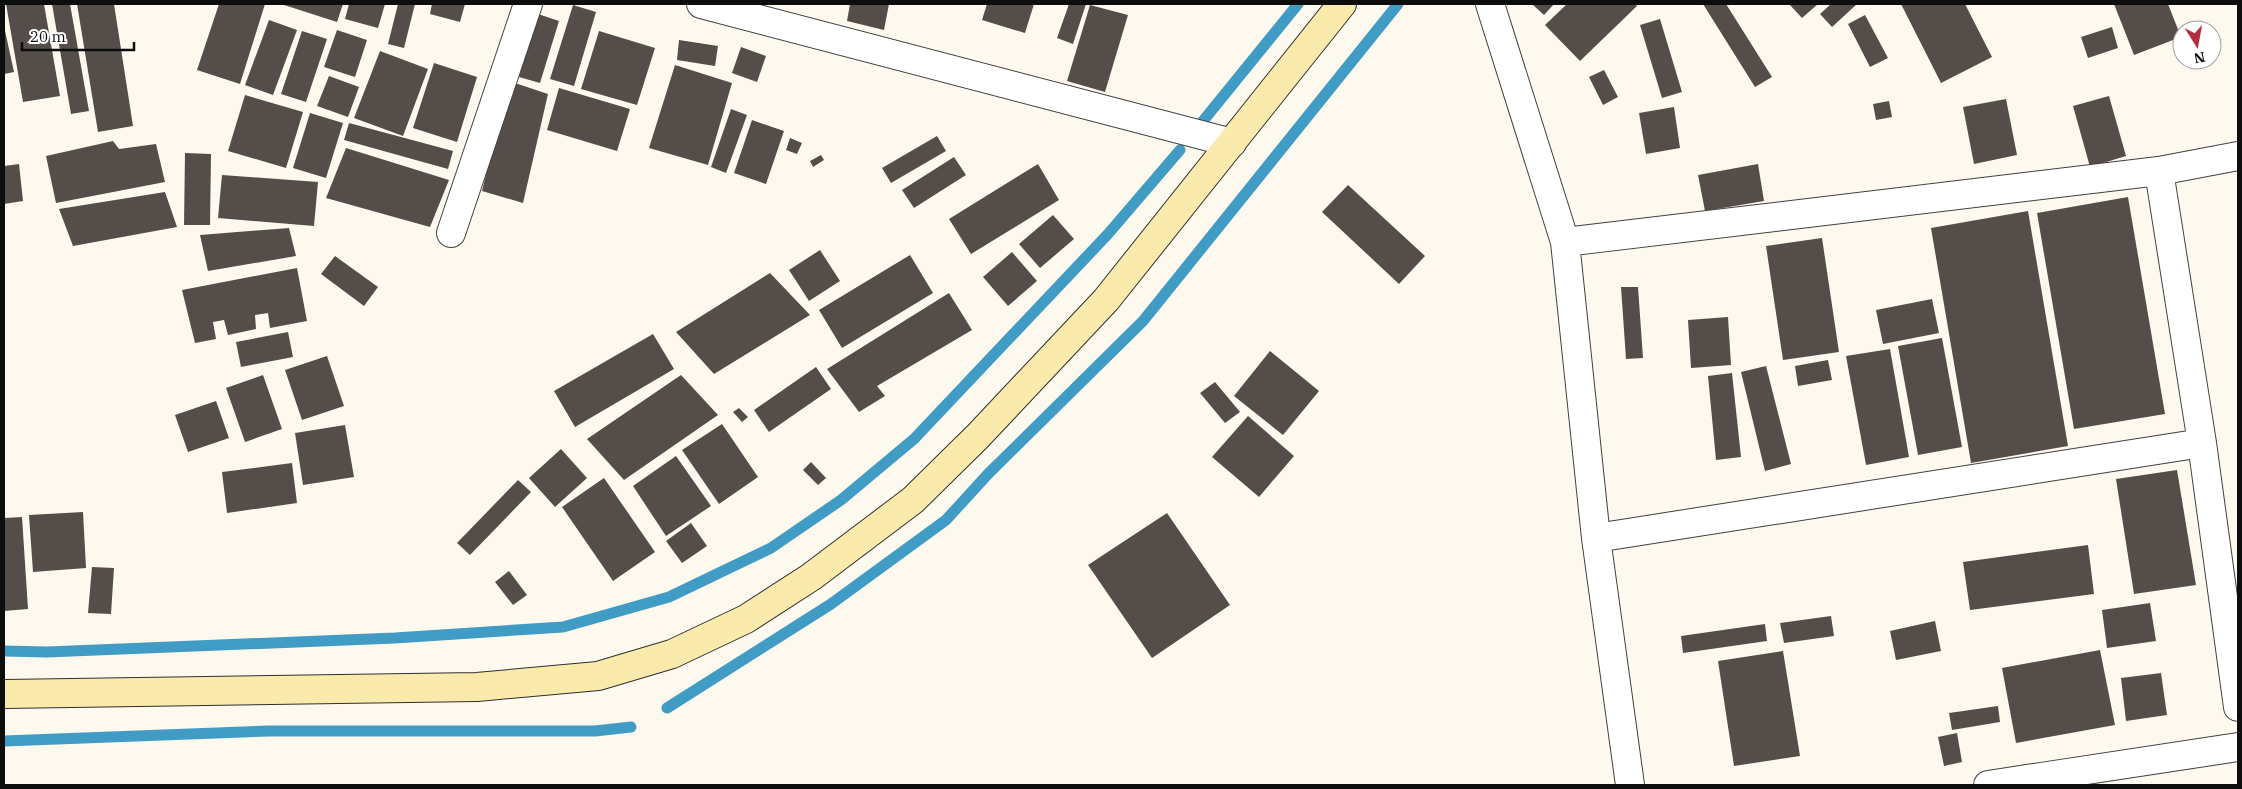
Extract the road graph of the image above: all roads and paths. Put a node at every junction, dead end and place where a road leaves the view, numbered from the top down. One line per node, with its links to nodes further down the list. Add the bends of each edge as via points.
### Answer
1 (528, 4): 8 (street)
2 (701, 4): 5 (street)
3 (1342, 4): 5 (street)
4 (1490, 4): 9 (street)
5 (1232, 143): 12 (street, via 1106,300 985,430 913,500 812,577 746,619 672,654 598,676 477,687)
6 (2238, 156): 7 (street)
7 (2159, 171): 9 (street); 10 (street)
8 (451, 233)
9 (1565, 242): 11 (street)
10 (2202, 443): 11 (street); 13 (street)
11 (1596, 538): 15 (street)
12 (4, 694)
13 (2238, 707)
14 (2238, 747): 16 (street)
15 (1630, 785)
16 (1988, 785)

